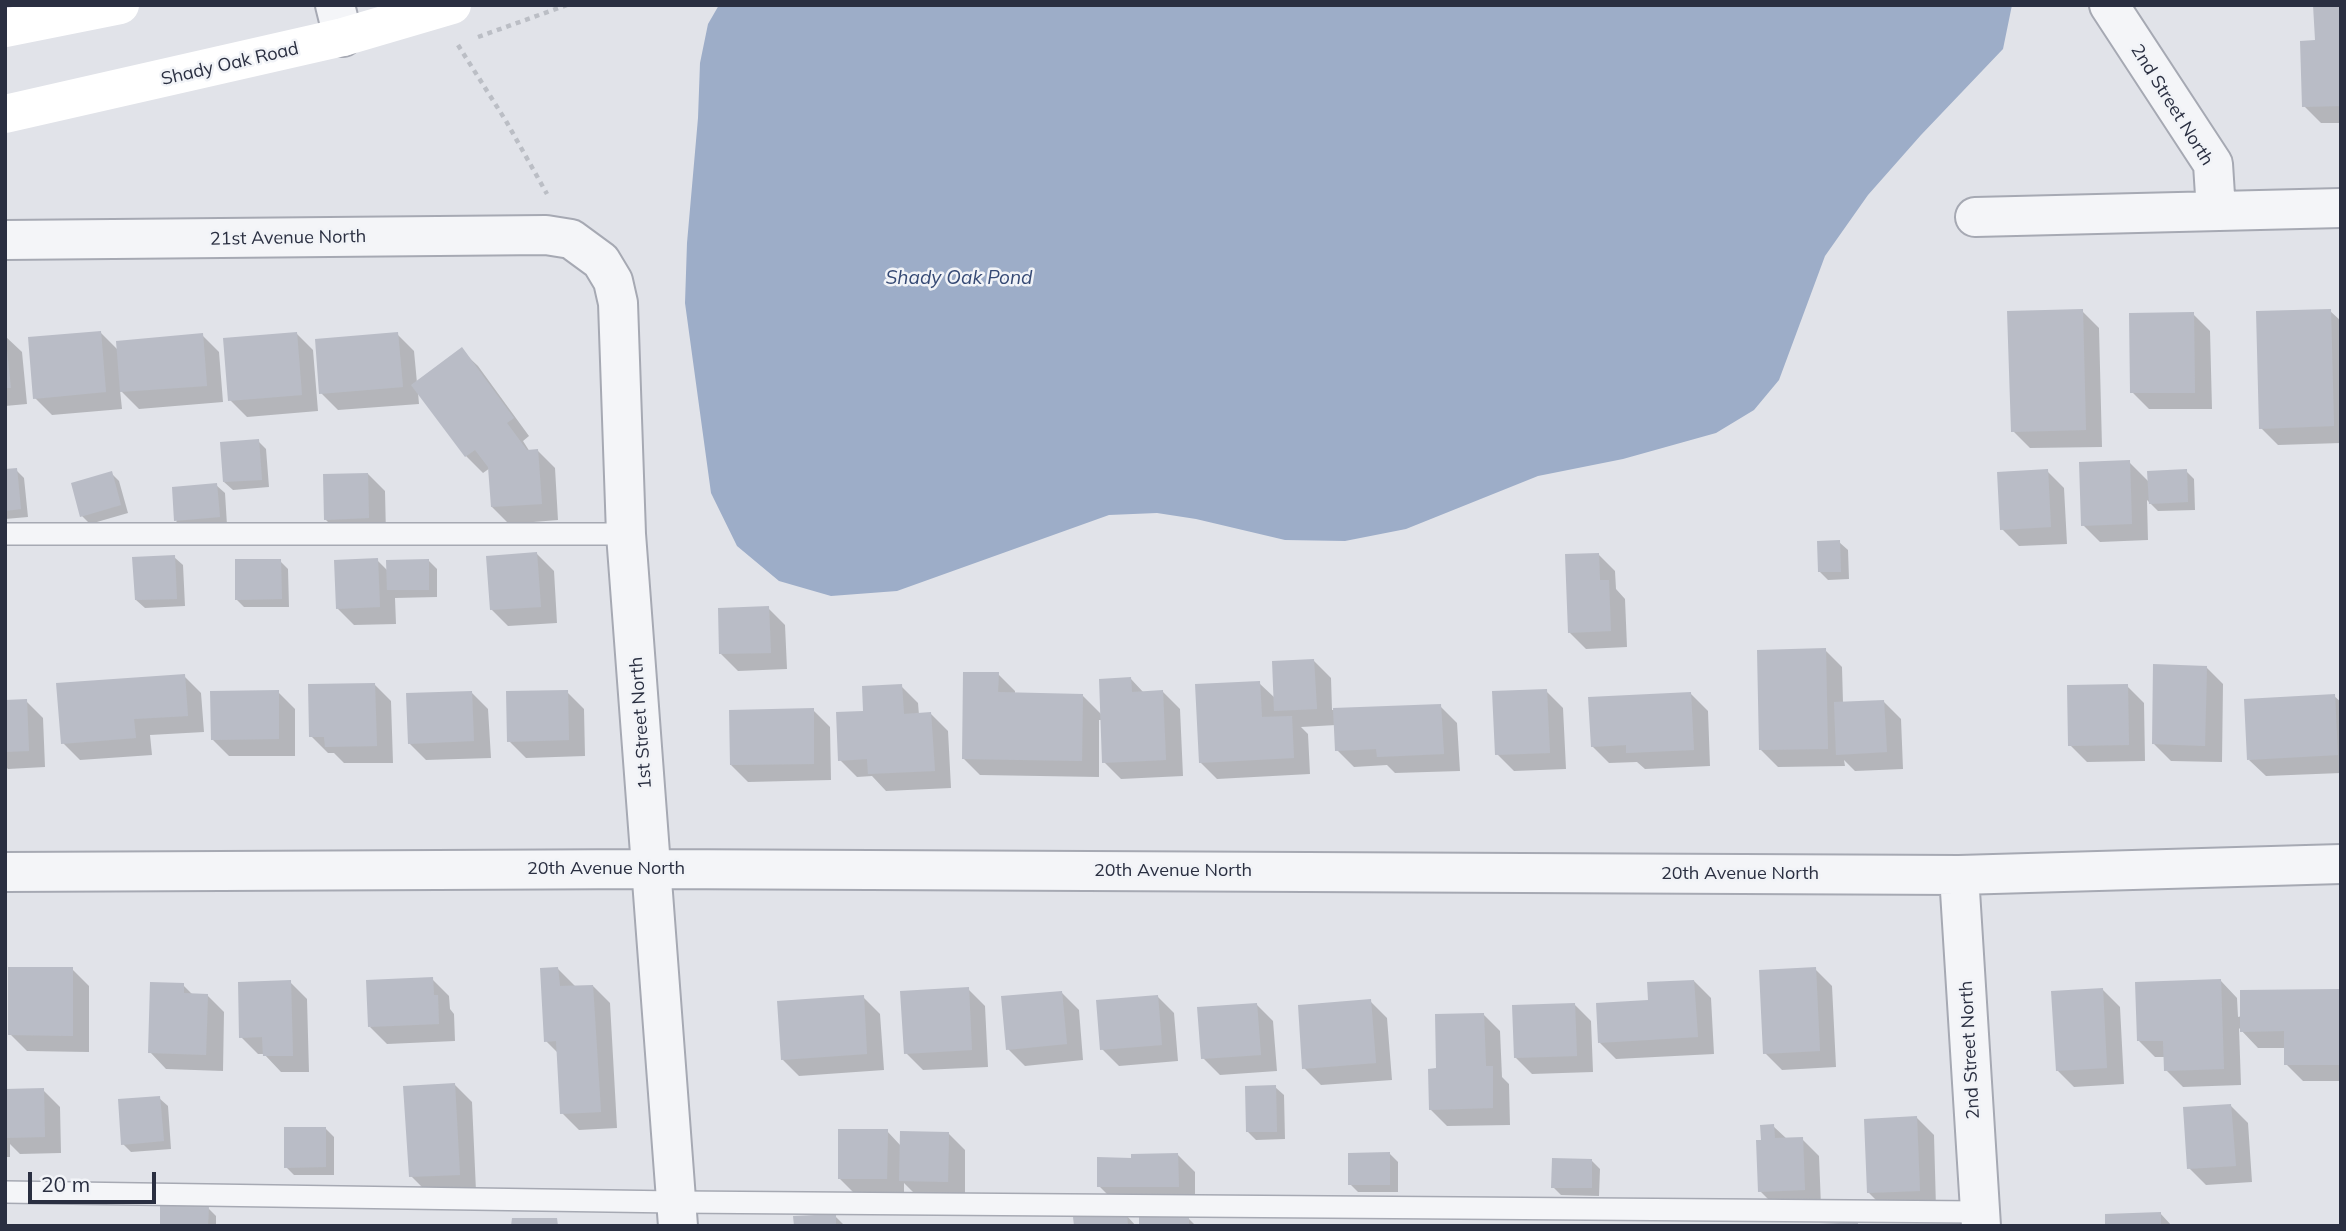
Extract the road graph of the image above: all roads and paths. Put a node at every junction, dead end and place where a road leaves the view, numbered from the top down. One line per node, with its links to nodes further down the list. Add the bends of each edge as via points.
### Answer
1 (120, 5): 5 (main road)
2 (452, 5): 4 (main road, Shady Oak Road)
3 (2109, 5): 9 (street, 2nd Street North, via 2213,164)
4 (339, 21): 7 (main road, Shady Oak Road)
5 (5, 28)
6 (457, 44): 11 (path)
7 (5, 114)
8 (2341, 208): 9 (street)
9 (2216, 211): 10 (street)
10 (1975, 217)
11 (571, 239): 12 (street, 21st Avenue North, via 546,235); 14 (street, 1st Street North, via 601,261 613,281 618,303)
12 (5, 240)
13 (5, 534): 14 (lane)
14 (626, 534): 16 (street, 1st Street North)
15 (2341, 863): 18 (street, 20th Avenue North)
16 (652, 869): 17 (street, 20th Avenue North); 18 (street, 20th Avenue North); 20 (street, 1st Street North)
17 (5, 872)
18 (1959, 875): 21 (street, 2nd Street North)
19 (5, 1192): 20 (lane)
20 (677, 1214): 21 (lane)
21 (1980, 1219)

